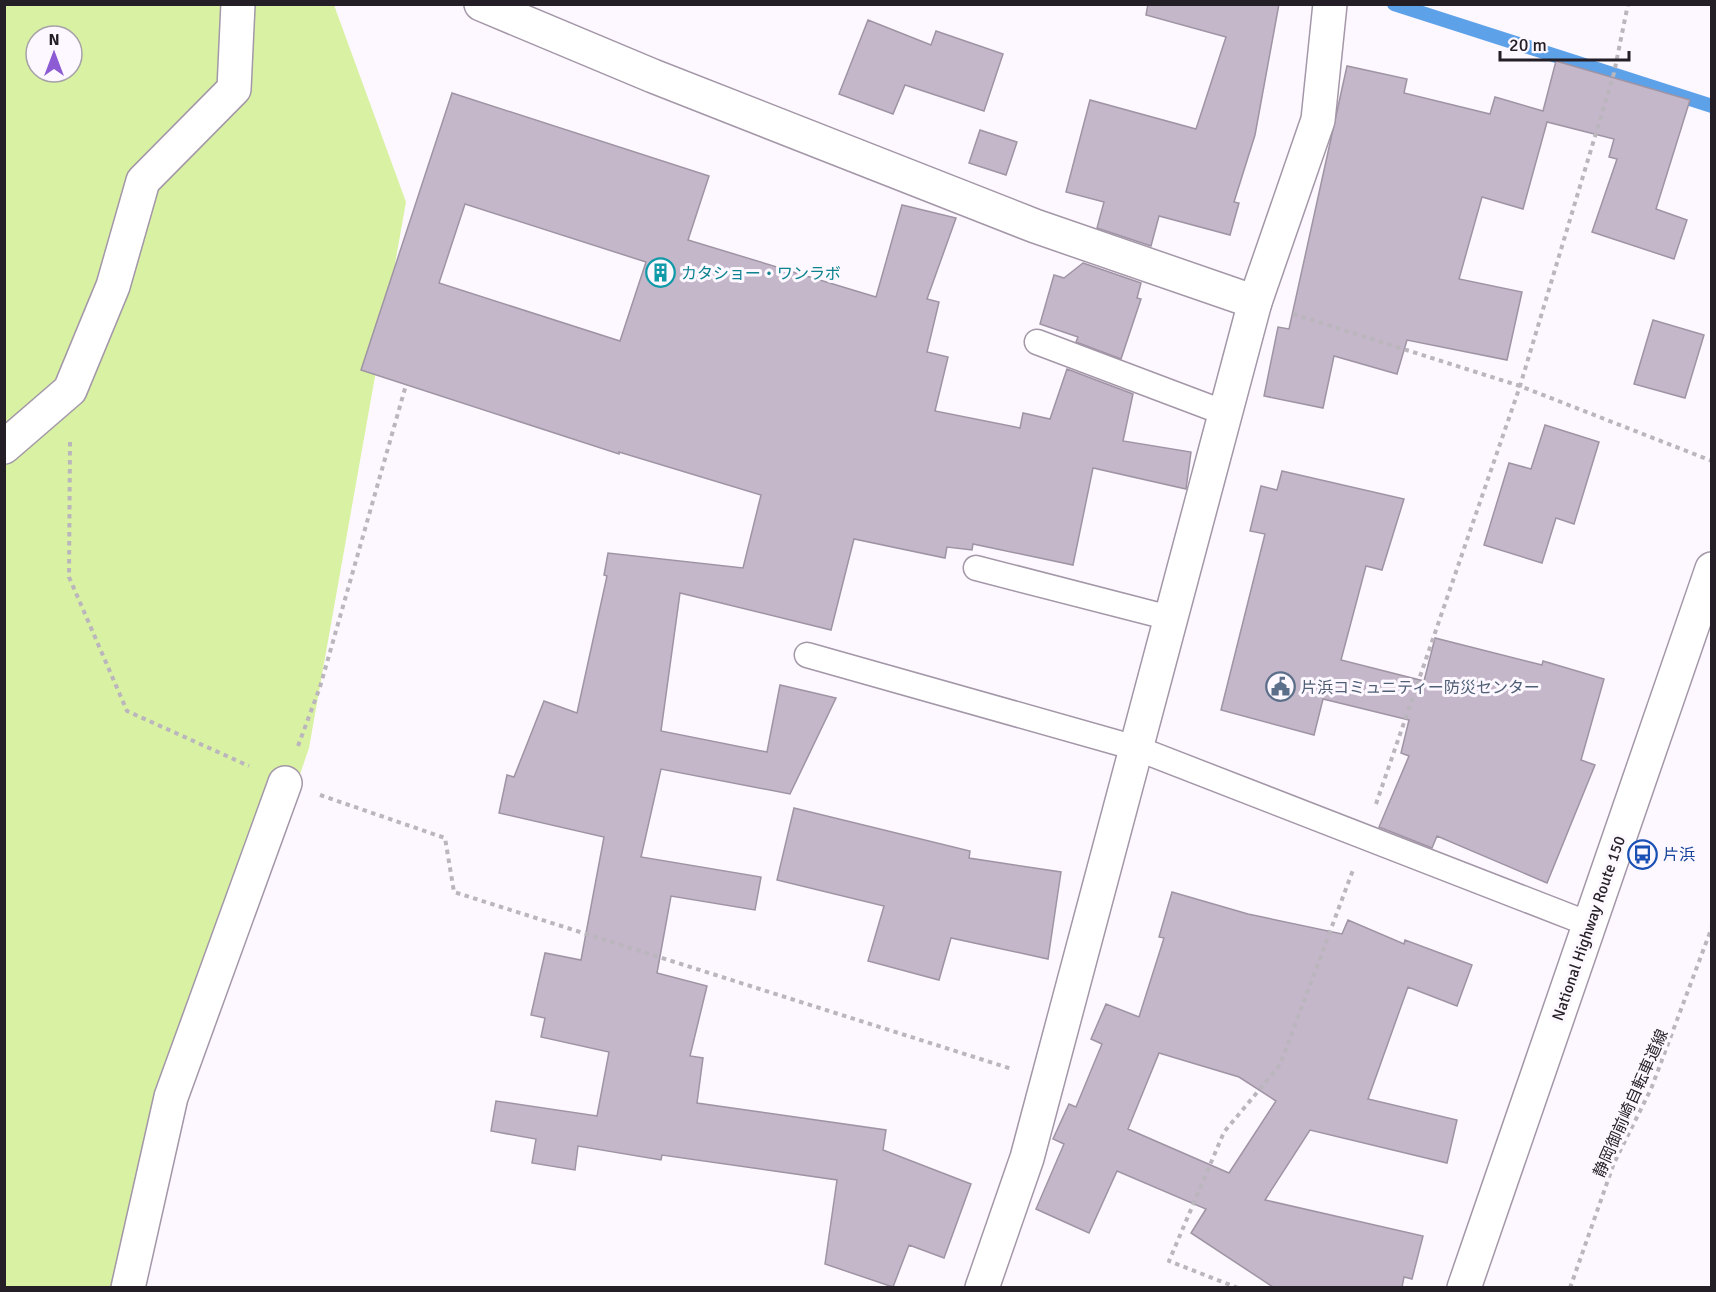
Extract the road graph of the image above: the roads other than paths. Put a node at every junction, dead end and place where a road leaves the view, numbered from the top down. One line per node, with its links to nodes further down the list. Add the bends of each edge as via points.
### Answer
1 (238, 4): 7 (main road, via 234,89 143,181 113,286 70,390)
2 (481, 4): 4 (main road, via 653,76 1024,221)
3 (1330, 4): 4 (main road, via 1318,120)
4 (1255, 302): 6 (main road)
5 (1037, 342): 6 (lane)
6 (1225, 413): 10 (main road)
7 (4, 447)
8 (976, 568): 10 (lane)
9 (1712, 569): 14 (main road, National Highway Route 150)
10 (1170, 618): 12 (main road)
11 (807, 655): 12 (lane)
12 (1136, 748): 14 (lane); 16 (main road, via 1027,1158)
13 (285, 783): 15 (main road, via 171,1097)
14 (1590, 924): 17 (main road, National Highway Route 150)
15 (128, 1287)
16 (982, 1287)
17 (1464, 1287)

